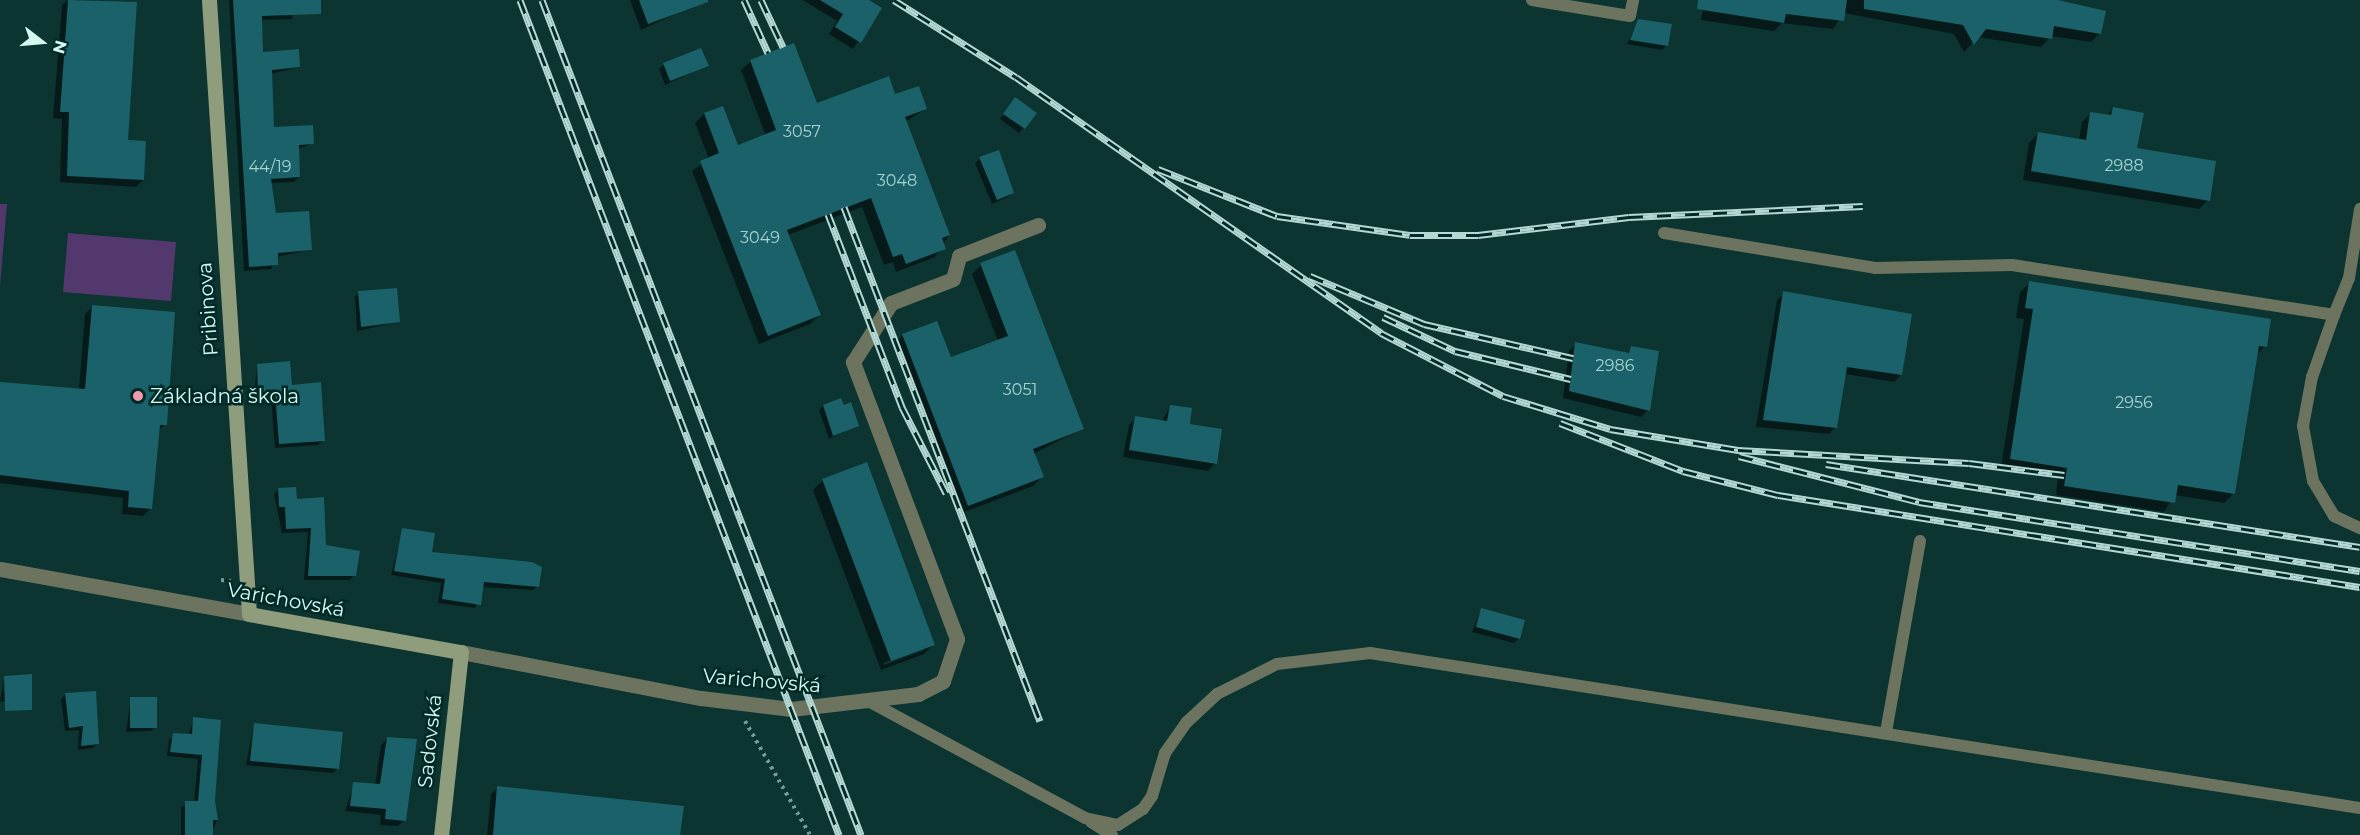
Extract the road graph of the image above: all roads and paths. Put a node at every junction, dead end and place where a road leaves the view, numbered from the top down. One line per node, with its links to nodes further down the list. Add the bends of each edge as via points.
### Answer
1 (209, 0): 11 (street, Pribinova)
2 (1532, 0): 3 (lane, via 1630,15)
3 (1632, 0)
4 (2360, 209): 7 (lane, via 2349,278)
5 (1038, 225): 14 (street, Varichovská, via 959,256 953,279 891,303 854,362 957,639 943,681 918,694)
6 (1664, 232): 7 (lane, via 1875,268 2012,266)
7 (2334, 315): 8 (lane, via 2312,376 2303,426 2313,481 2334,516)
8 (2360, 528)
9 (1920, 541): 15 (lane)
10 (0, 569): 11 (street, Varichovská)
11 (249, 614): 12 (street, Varichovská)
12 (461, 652): 13 (street, Varichovská); 18 (street, Sadovská)
13 (735, 702): 14 (street, Varichovská, via 790,709); 19 (path)
14 (870, 702): 17 (lane)
15 (1886, 732): 16 (lane); 17 (lane, via 1370,653 1323,655 1277,664 1217,694 1187,722 1165,753 1152,796 1143,809 1118,825)
16 (2360, 808)
17 (1085, 818): 20 (lane)
18 (441, 835)
19 (810, 835)
20 (1112, 835)

